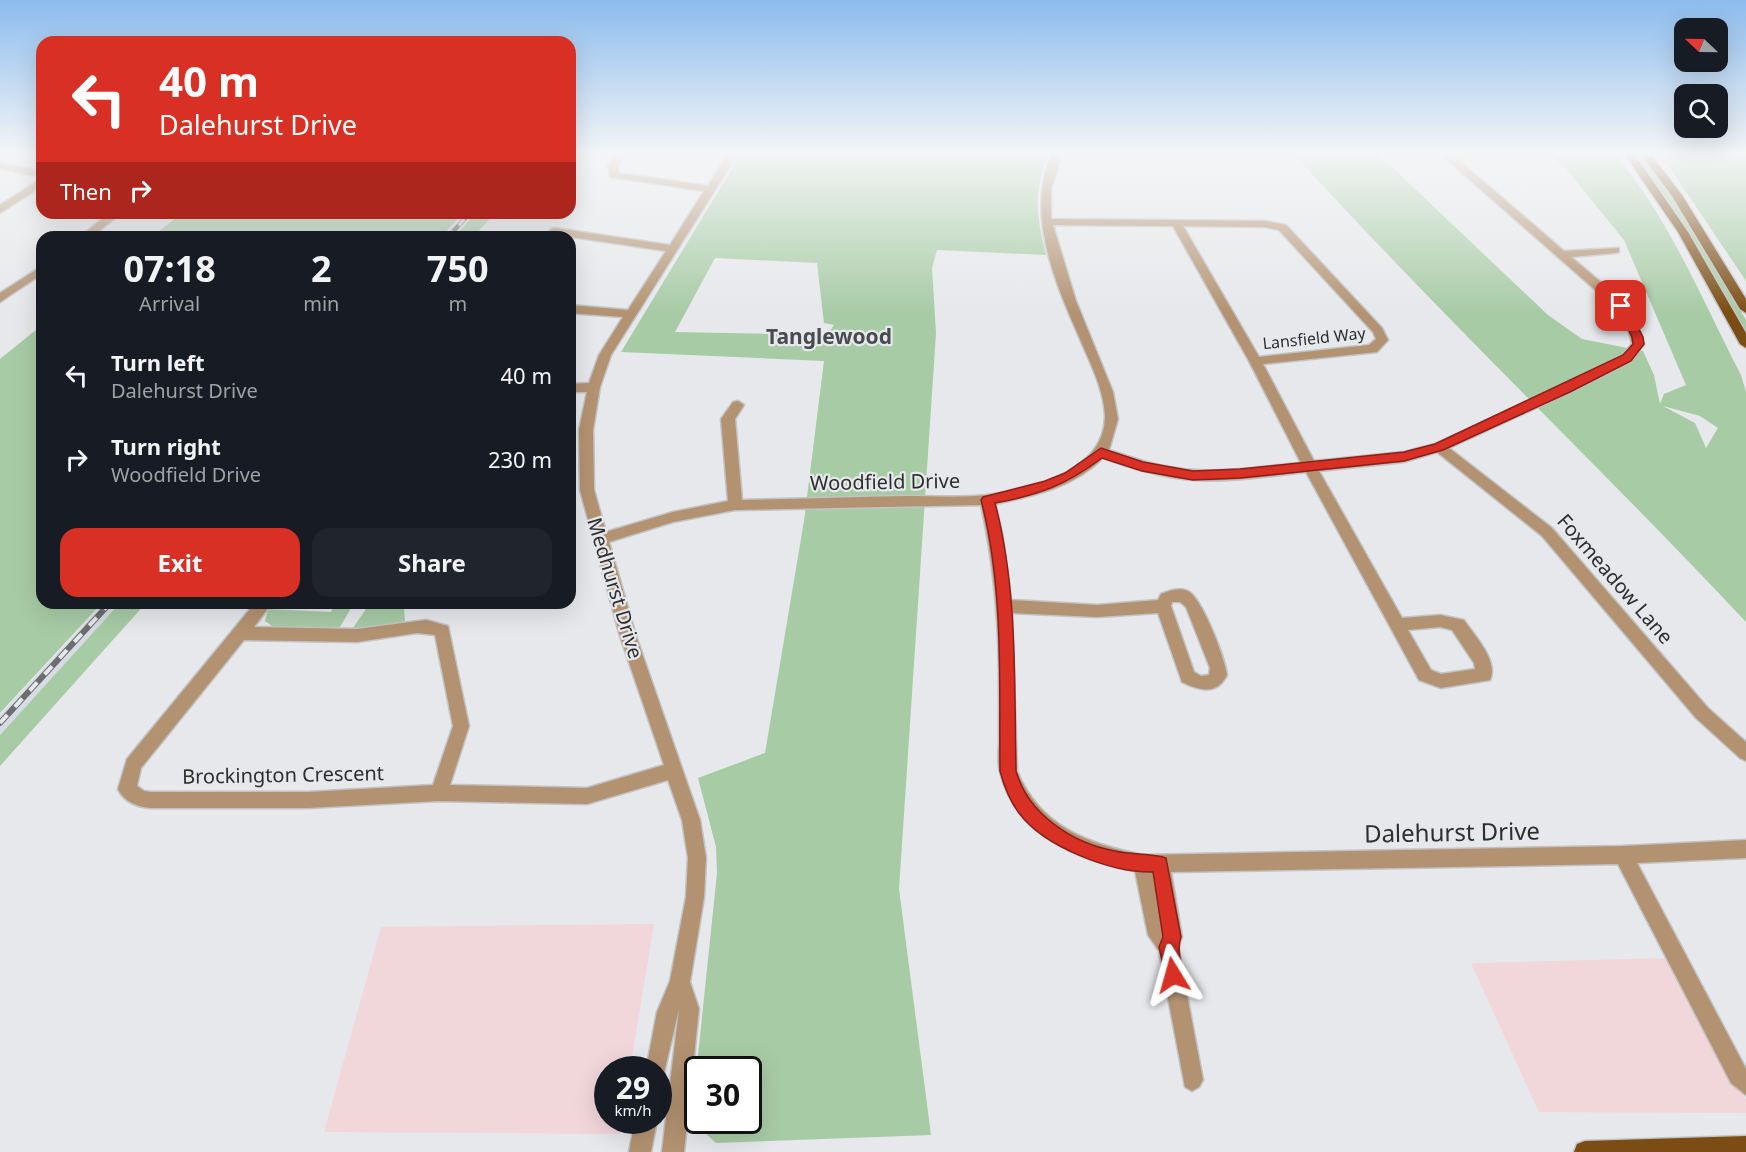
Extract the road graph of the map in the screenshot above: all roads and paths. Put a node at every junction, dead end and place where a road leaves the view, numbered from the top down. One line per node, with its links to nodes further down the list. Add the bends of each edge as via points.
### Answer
1 (699, 206): 11 (street, Medhurst Drive)
2 (1045, 206): 7 (street)
3 (1506, 206): 13 (street)
4 (1665, 206): 19 (main road)
5 (1684, 206): 16 (main road)
6 (108, 219): 9 (street)
7 (1046, 222): 8 (street, Lansfield Way); 25 (street, via 1111,414)
8 (1176, 223): 20 (street); 20 (street, Lansfield Way, via 1282,227 1382,340 1373,349)
9 (93, 231)
10 (576, 234): 11 (street)
11 (671, 248): 18 (street, Medhurst Drive)
12 (1616, 250): 13 (street)
13 (1562, 254): 24 (street, via 1626,312 1637,337 1635,350 1627,358 1566,389)
14 (36, 273): 15 (street)
15 (0, 298)
16 (1746, 309)
17 (576, 310): 18 (street)
18 (630, 314): 21 (street, Medhurst Drive, via 605,355)
19 (1746, 344)
20 (1255, 361): 26 (street)
21 (594, 387): 22 (street); 29 (street, Medhurst Drive, via 586,430 585,470)
22 (576, 388)
23 (738, 405): 28 (street, via 728,419)
24 (1439, 447): 26 (street, via 1404,457); 35 (street, Foxmeadow Lane, via 1547,532 1702,713)
25 (1101, 452): 26 (street, via 1142,466 1193,475); 27 (street, Woodfield Drive, via 1069,476 1049,485)
26 (1309, 466): 33 (street)
27 (987, 500): 28 (street, Woodfield Drive); 30 (street, Dalehurst Drive)
28 (735, 505): 29 (street, Woodfield Drive, via 673,517)
29 (600, 539): 36 (street, Medhurst Drive)
30 (1005, 606): 31 (street, via 1097,610); 40 (street, Dalehurst Drive, via 1008,771 1014,791 1042,825 1076,845 1112,859)
31 (1163, 606): 31 (street, via 1188,677 1200,684 1214,682 1218,668 1192,603 1177,595 1167,598)
32 (259, 609): 34 (street, Brockington Crescent)
33 (1396, 625): 33 (street, via 1425,675 1441,681 1484,675 1482,661 1458,625 1440,621)
34 (239, 633): 37 (street, via 374,635 424,627 442,631 460,726); 37 (street, Brockington Crescent, via 133,765 127,789 132,795 151,800 308,800)
35 (1746, 753)
36 (673, 770): 37 (street, Brockington Crescent, via 588,796); 41 (street, Medhurst Drive, via 691,820 697,858 695,897)
37 (439, 793)
38 (1746, 849): 39 (street, Dalehurst Drive)
39 (1623, 855): 40 (street, Dalehurst Drive); 44 (street, via 1738,1076)
40 (1151, 864): 43 (street, via 1158,935 1168,947)
41 (680, 982): 42 (street, Medhurst Drive, via 667,1012); 48 (street, Medhurst Drive, via 689,1009)
42 (659, 1056)
43 (1192, 1080)
44 (1746, 1084)
45 (643, 1134): 47 (street)
46 (1733, 1149): 49 (main road)
47 (640, 1152)
48 (673, 1152)
49 (1586, 1152)

